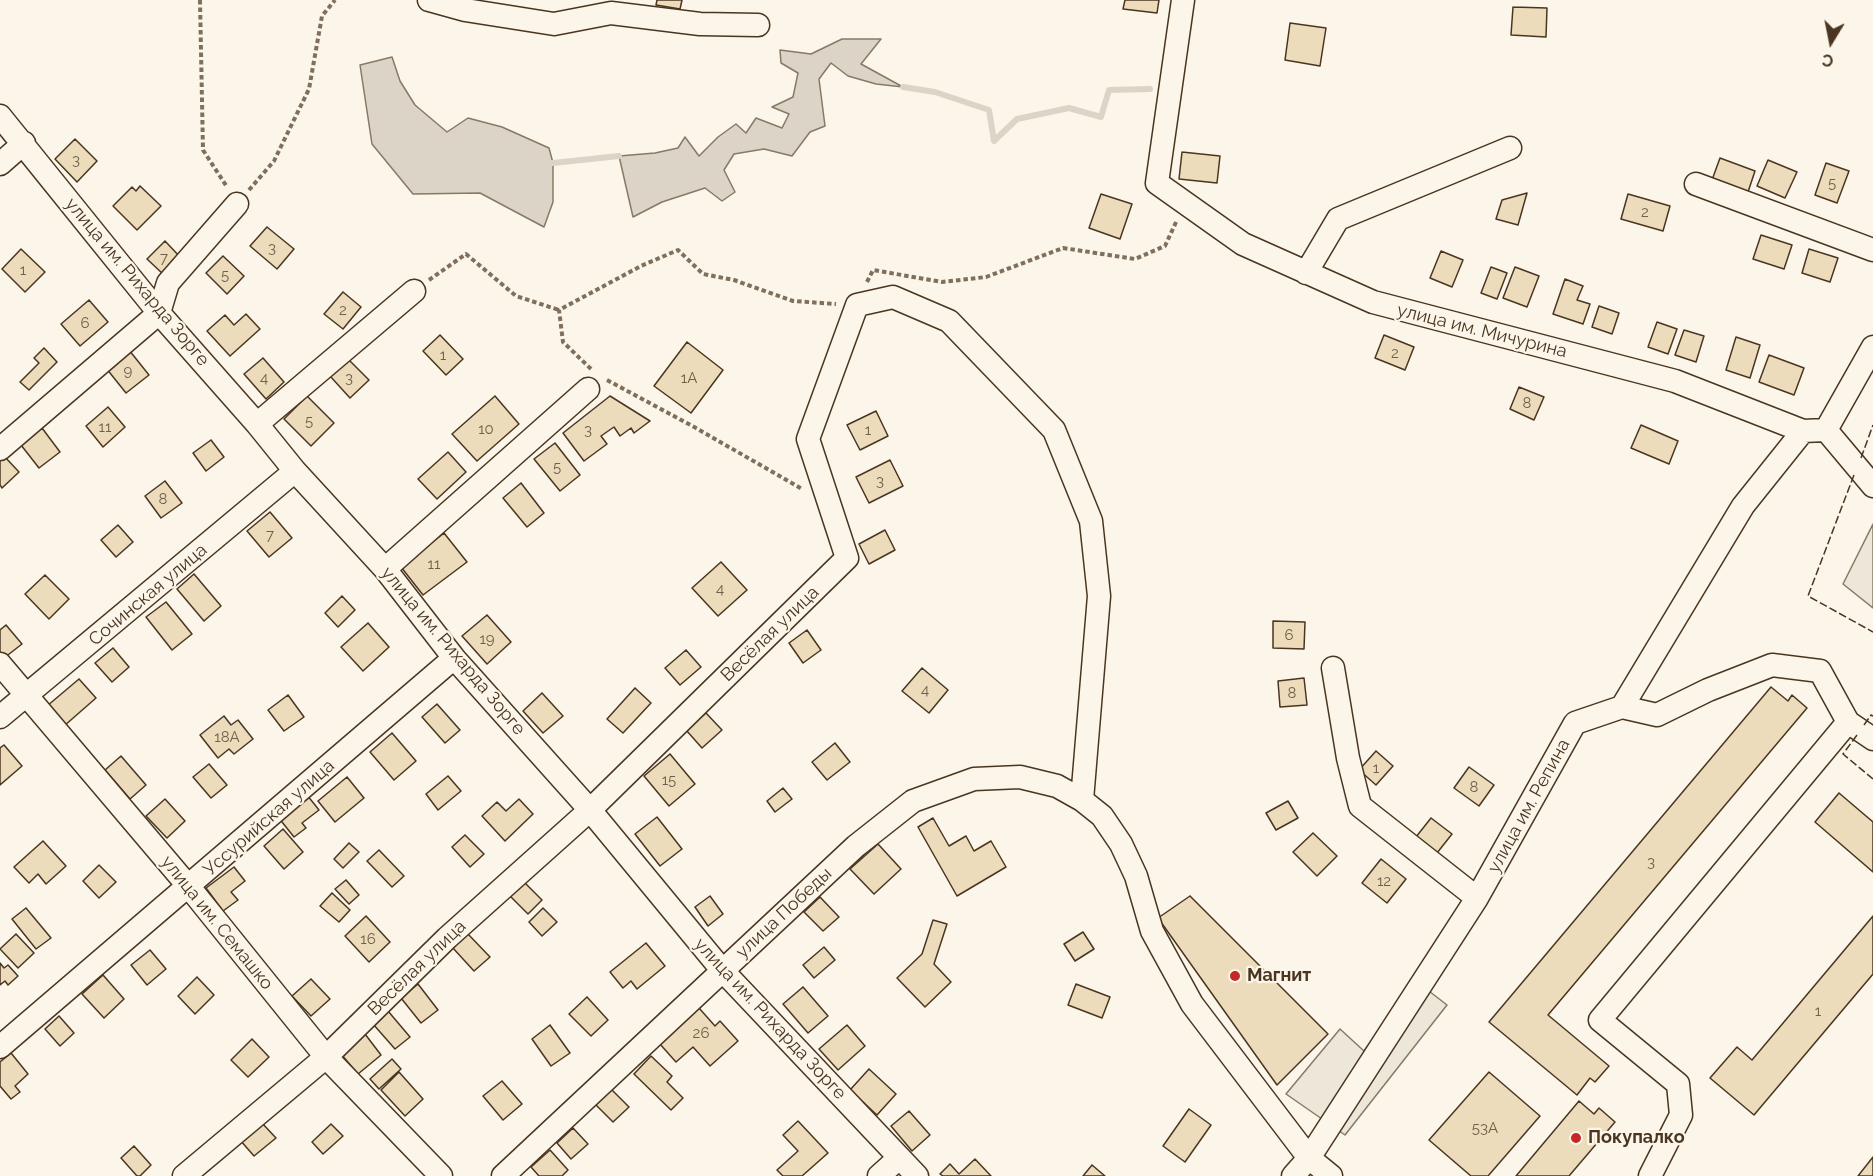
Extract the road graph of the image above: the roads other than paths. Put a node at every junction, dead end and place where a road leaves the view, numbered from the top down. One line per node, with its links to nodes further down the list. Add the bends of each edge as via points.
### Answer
1 (429, 0): 3 (street, via 465,10 554,24)
2 (1183, 0): 12 (street, улица им. Мичурина, via 1157,183 1243,244)
3 (612, 6): 4 (street, via 700,24)
4 (758, 25)
5 (0, 116): 6 (street, улица им. Рихарда Зорге)
6 (24, 144): 8 (street); 14 (street, улица им. Рихарда Зорге)
7 (1510, 148): 12 (street, via 1338,219)
8 (0, 164)
9 (1696, 184): 11 (street)
10 (237, 204): 14 (street, via 168,283)
11 (1873, 250)
12 (1306, 273): 19 (street, улица им. Мичурина, via 1373,302 1675,381)
13 (414, 291): 17 (street)
14 (159, 313): 17 (street, улица им. Рихарда Зорге); 20 (street)
15 (1873, 347): 18 (street)
16 (588, 389): 23 (street)
17 (256, 424): 21 (street, улица им. Рихарда Зорге)
18 (1826, 430): 19 (street, улица им. Мичурина); 22 (street)
19 (1803, 431): 28 (street, via 1743,506)
20 (0, 449)
21 (295, 471): 23 (street, улица им. Рихарда Зорге); 27 (street, Сочинская улица)
22 (1873, 486)
23 (385, 569): 24 (street, улица им. Рихарда Зорге)
24 (454, 658): 33 (street, улица им. Рихарда Зорге); 34 (street, Уссурийская улица)
25 (0, 664): 27 (street, улица им. Семашко)
26 (1334, 668): 35 (street, via 1360,806)
27 (27, 695): 29 (street, Сочинская улица); 34 (street, улица им. Семашко)
28 (1622, 707): 30 (street, via 1657,715 1772,665 1820,671); 35 (street, улица им. Репина, via 1575,723)
29 (0, 717)
30 (1848, 722): 31 (street); 48 (street, via 1600,1020 1678,1084 1681,1115)
31 (1873, 739)
32 (1082, 800): 33 (street, Весёлая улица, via 1099,596 1091,521 1054,430 949,321 893,297 857,305 808,439 847,558); 36 (street, улица Победы, via 1057,786 1020,777 974,779 913,801 856,846); 40 (street, улица Победы, via 1102,816 1121,844 1136,876 1152,931 1192,1004)
33 (590, 810): 36 (street, улица им. Рихарда Зорге); 38 (street, Весёлая улица, via 447,938)
34 (189, 887): 37 (street, Уссурийская улица); 38 (street, улица им. Семашко)
35 (1477, 898): 40 (street, улица им. Репина)
36 (722, 970): 39 (street, улица им. Рихарда Зорге); 43 (street, улица Победы)
37 (0, 1047)
38 (326, 1058): 41 (street, Весёлая улица); 42 (street, улица им. Семашко)
39 (899, 1158): 44 (street); 45 (street, улица им. Рихарда Зорге)
40 (1309, 1158): 46 (street, улица им. Репина); 47 (street, улица Победы)
41 (184, 1176)
42 (441, 1176)
43 (503, 1176)
44 (879, 1176)
45 (917, 1176)
46 (1293, 1176)
47 (1331, 1176)
48 (1650, 1176)

